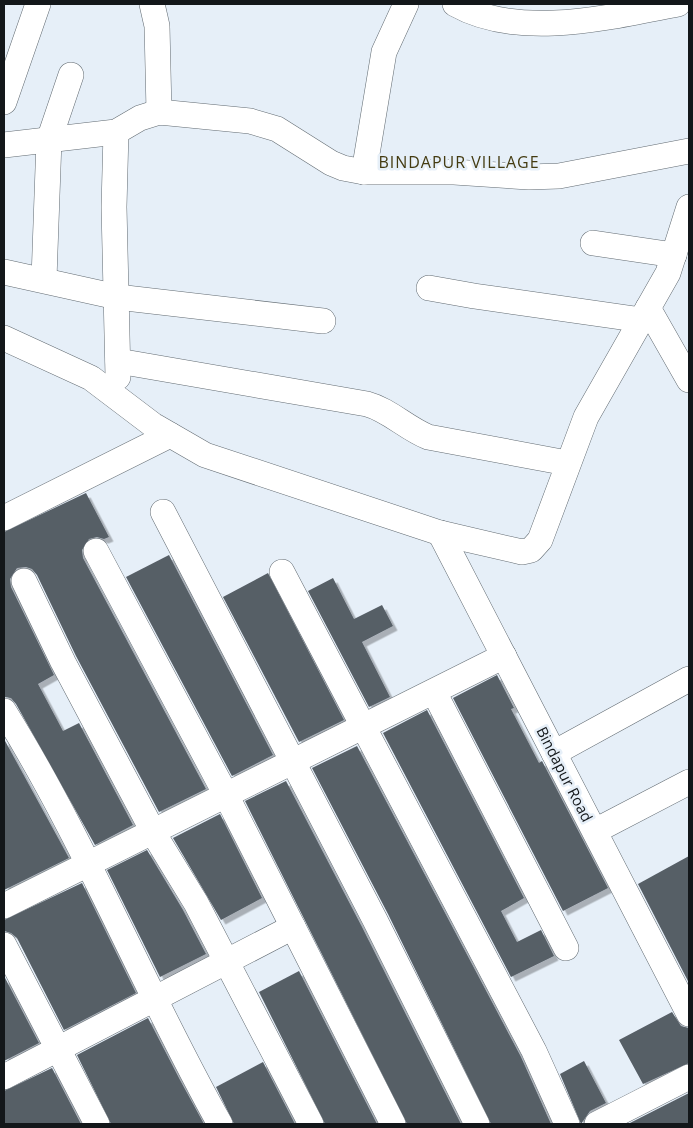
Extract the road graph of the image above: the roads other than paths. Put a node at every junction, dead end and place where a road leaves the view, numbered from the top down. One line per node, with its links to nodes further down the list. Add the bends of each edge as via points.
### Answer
1 (38, 4): 7 (street)
2 (152, 4): 8 (street, via 157,26)
3 (406, 4): 13 (street, via 384,52)
4 (455, 4): 5 (street, via 480,15 526,24 582,20)
5 (678, 4)
6 (71, 74): 10 (street)
7 (4, 102)
8 (159, 112): 9 (street, via 140,118); 13 (street, via 250,121 277,129 331,163)
9 (116, 132): 10 (street); 20 (street)
10 (49, 140): 11 (street); 18 (street)
11 (4, 145)
12 (689, 151): 13 (street, via 559,176)
13 (364, 172)
14 (689, 207): 16 (street)
15 (594, 243): 16 (street)
16 (674, 255): 21 (street)
17 (4, 272): 18 (street)
18 (44, 279): 20 (street)
19 (429, 288): 21 (street, via 474,296)
20 (116, 297): 22 (street); 24 (street)
21 (645, 314): 25 (street); 28 (street, via 586,417)
22 (323, 321)
23 (4, 338): 26 (street, via 92,378)
24 (118, 361): 26 (street); 28 (street, via 367,404 380,407 410,429 428,437)
25 (689, 380)
26 (118, 400): 27 (street)
27 (170, 435): 30 (street); 31 (street, via 205,455)
28 (567, 463): 31 (street, via 540,540 531,550 522,552)
29 (163, 512): 41 (street)
30 (4, 518)
31 (440, 534): 35 (street, Bindapur Road)
32 (96, 551): 43 (street)
33 (282, 572): 39 (street)
34 (24, 581): 44 (street, via 63,662)
35 (504, 656): 37 (street); 40 (street, Bindapur Road)
36 (689, 679): 40 (street)
37 (434, 692): 39 (street); 50 (street)
38 (4, 711): 46 (street, via 27,747)
39 (364, 726): 41 (street); 62 (street, via 534,1051)
40 (554, 753): 45 (street, Bindapur Road)
41 (292, 762): 43 (street); 61 (street)
42 (689, 782): 45 (street)
43 (226, 795): 44 (street); 48 (street)
44 (154, 831): 46 (street); 51 (street, via 196,902)
45 (594, 831): 53 (street, Bindapur Road)
46 (89, 864): 47 (street); 52 (street)
47 (4, 906)
48 (293, 927): 51 (street); 60 (street)
49 (4, 945): 54 (street)
50 (566, 948)
51 (226, 962): 52 (street); 59 (street)
52 (155, 997): 54 (street); 58 (street)
53 (689, 1014)
54 (58, 1049): 55 (street); 57 (street)
55 (4, 1077)
56 (689, 1077): 63 (street)
57 (97, 1124)
58 (220, 1124)
59 (311, 1124)
60 (393, 1124)
61 (477, 1124)
62 (567, 1124)
63 (597, 1124)

